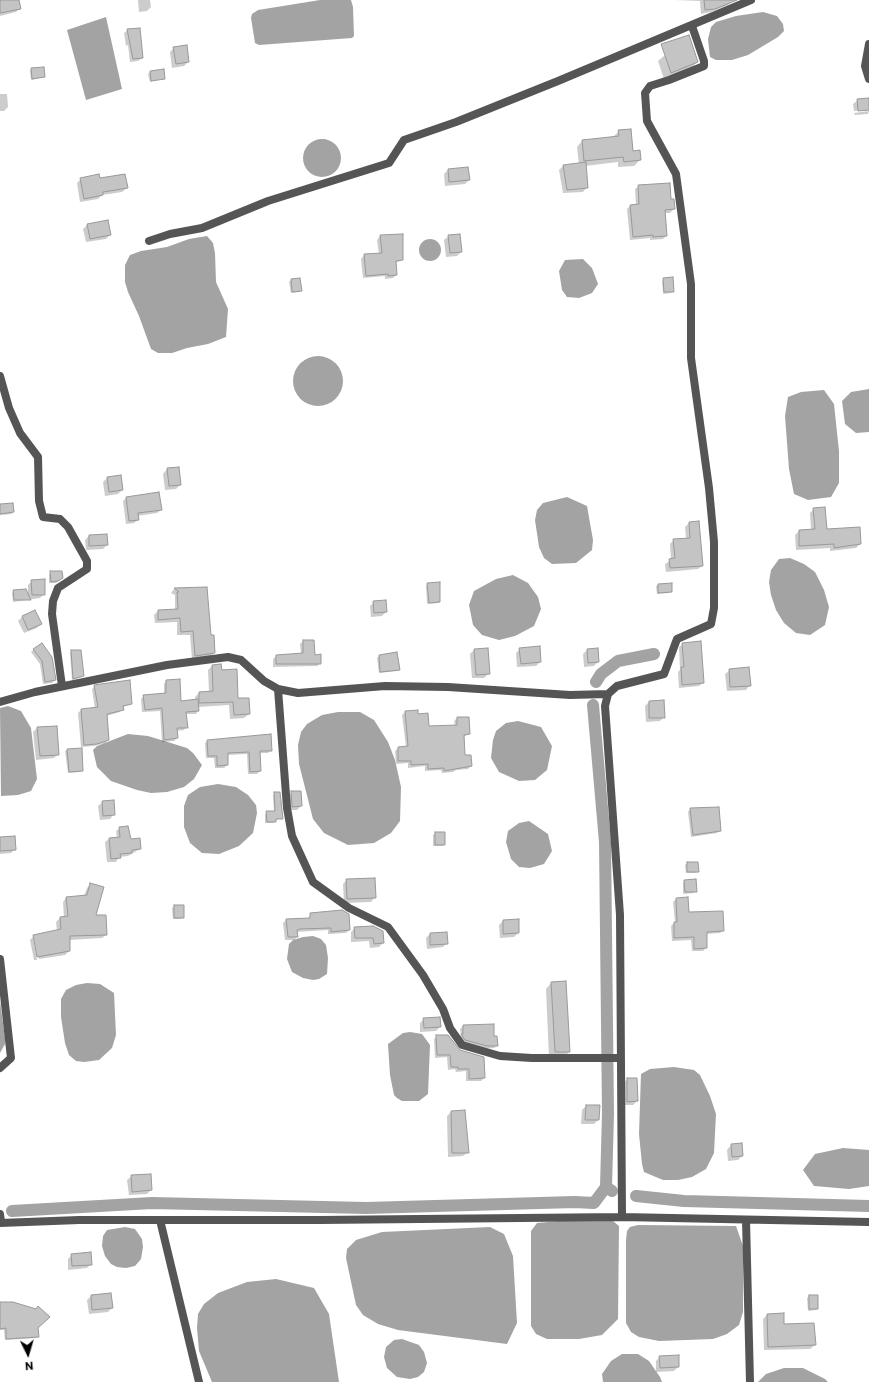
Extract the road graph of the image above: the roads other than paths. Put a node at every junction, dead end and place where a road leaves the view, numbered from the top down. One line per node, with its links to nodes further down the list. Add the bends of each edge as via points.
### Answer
1 (751, 0): 2 (street)
2 (692, 26): 5 (street, via 463,119 404,140 389,163 268,201 202,228); 9 (street, via 704,66 650,86 644,93 647,122 676,174 691,284 691,358 714,542 712,624 677,639 664,674 617,686)
3 (869, 44): 4 (street, via 865,66)
4 (869, 79)
5 (149, 241)
6 (0, 376): 7 (street, via 8,408 20,434 38,457 39,501 43,517 60,518 87,561 87,570 58,588 52,601)
7 (62, 686): 8 (street, via 228,657 241,660 264,681); 10 (street)
8 (278, 689): 9 (street, via 298,693 385,686); 12 (street, via 287,808 292,836 313,882 349,908 388,927 424,975 443,1009 450,1028 462,1045 507,1056)
9 (608, 694): 12 (street, via 605,721 620,915)
10 (0, 702)
11 (0, 959): 13 (street, via 11,1058)
12 (620, 1058): 15 (street)
13 (0, 1068)
14 (0, 1214): 19 (street)
15 (622, 1217): 16 (street); 17 (street)
16 (160, 1220): 19 (street); 20 (street)
17 (746, 1220): 18 (street); 21 (street)
18 (869, 1222)
19 (1, 1223)
20 (199, 1382)
21 (750, 1382)

